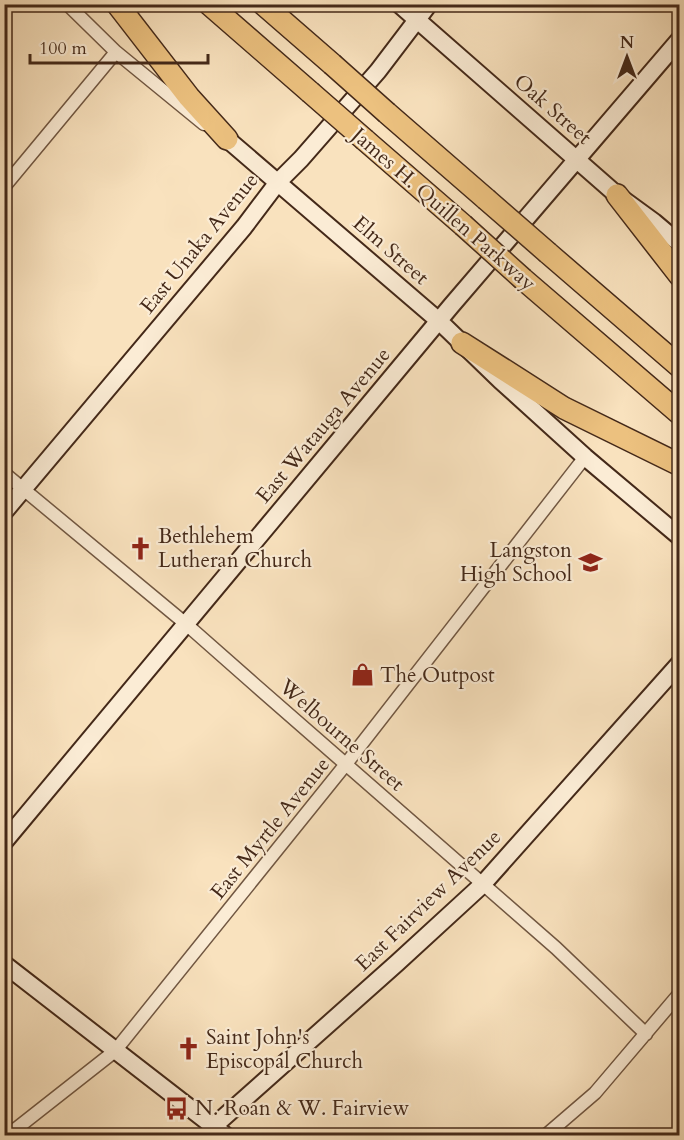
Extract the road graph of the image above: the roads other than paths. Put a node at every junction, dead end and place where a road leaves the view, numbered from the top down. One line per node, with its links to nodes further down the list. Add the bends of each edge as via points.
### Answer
1 (67, 4): 9 (street, Elm Street)
2 (117, 4): 10 (highway, via 175,80)
3 (209, 4): 20 (highway, James H. Quillen Parkway, bridge)
4 (263, 4): 19 (highway, James H. Quillen Parkway, bridge)
5 (399, 4): 7 (main road, Oak Street)
6 (429, 4): 7 (main road, East Unaka Avenue)
7 (417, 20): 11 (main road, Oak Street); 12 (main road, East Unaka Avenue, via 378,71)
8 (680, 39): 11 (main road, East Watauga Avenue)
9 (116, 52): 10 (street, Elm Street, via 195,118); 13 (street)
10 (227, 139): 12 (main road, Elm Street)
11 (576, 159): 14 (main road, Oak Street); 17 (main road, East Watauga Avenue)
12 (278, 182): 17 (main road, Elm Street); 24 (main road, East Unaka Avenue)
13 (4, 187)
14 (617, 195): 15 (main road, Oak Street); 16 (highway)
15 (680, 244)
16 (680, 276)
17 (439, 321): 18 (main road, Elm Street); 27 (main road, East Watauga Avenue)
18 (462, 343): 21 (main road, Elm Street); 22 (highway, via 564,408)
19 (680, 367)
20 (680, 414)
21 (585, 457): 26 (main road, Elm Street); 29 (street, East Myrtle Avenue)
22 (680, 465)
23 (4, 473): 24 (street, Welbourne Street)
24 (24, 489): 25 (main road, East Unaka Avenue); 27 (street, Welbourne Street)
25 (4, 512)
26 (680, 537)
27 (186, 624): 29 (street, Welbourne Street); 30 (main road, East Watauga Avenue)
28 (680, 663): 31 (main road, East Fairview Avenue)
29 (346, 764): 31 (street, Welbourne Street); 35 (street, East Myrtle Avenue)
30 (4, 843)
31 (482, 885): 34 (street, Welbourne Street, via 556,948); 36 (main road, East Fairview Avenue)
32 (4, 964): 35 (main road)
33 (680, 993): 34 (street)
34 (646, 1034): 38 (street, via 595,1093)
35 (115, 1051): 36 (main road); 37 (street, East Myrtle Avenue)
36 (214, 1132)
37 (7, 1136)
38 (545, 1136)

